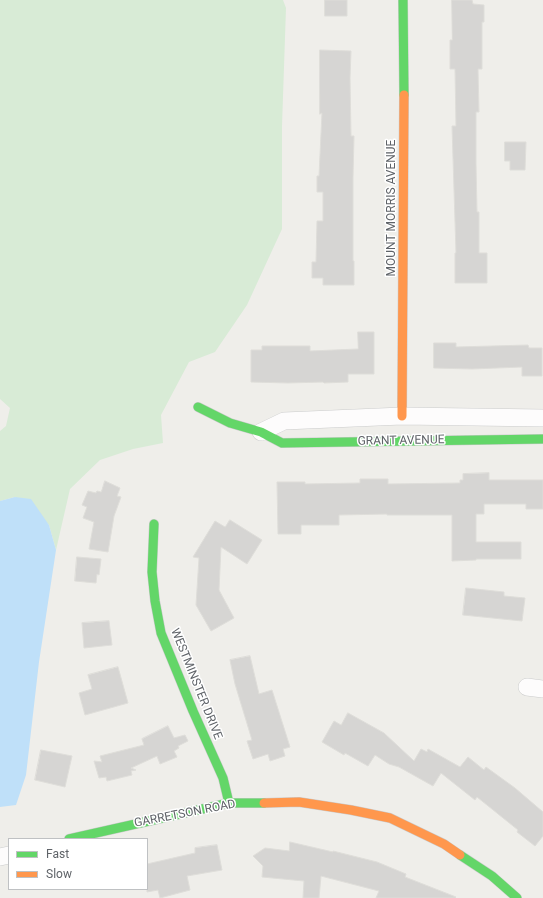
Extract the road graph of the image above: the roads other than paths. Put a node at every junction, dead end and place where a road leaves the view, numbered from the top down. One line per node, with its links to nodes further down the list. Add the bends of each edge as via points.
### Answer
1 (403, 0): 3 (street, MOUNT MORRIS AVENUE)
2 (198, 406): 5 (street, GRANT AVENUE, via 230,423)
3 (402, 416): 4 (street, GRANT AVENUE); 5 (street, GRANT AVENUE, via 284,421)
4 (543, 418)
5 (261, 432): 6 (street, GRANT AVENUE, via 282,443)
6 (543, 439)
7 (154, 524): 8 (street, WESTMINSTER DRIVE, via 152,572 161,632 223,778)
8 (229, 803): 9 (street, GARRETSON ROAD); 10 (street, GARRETSON ROAD, via 299,802 390,818 444,844 492,876)
9 (73, 838)
10 (517, 898)

